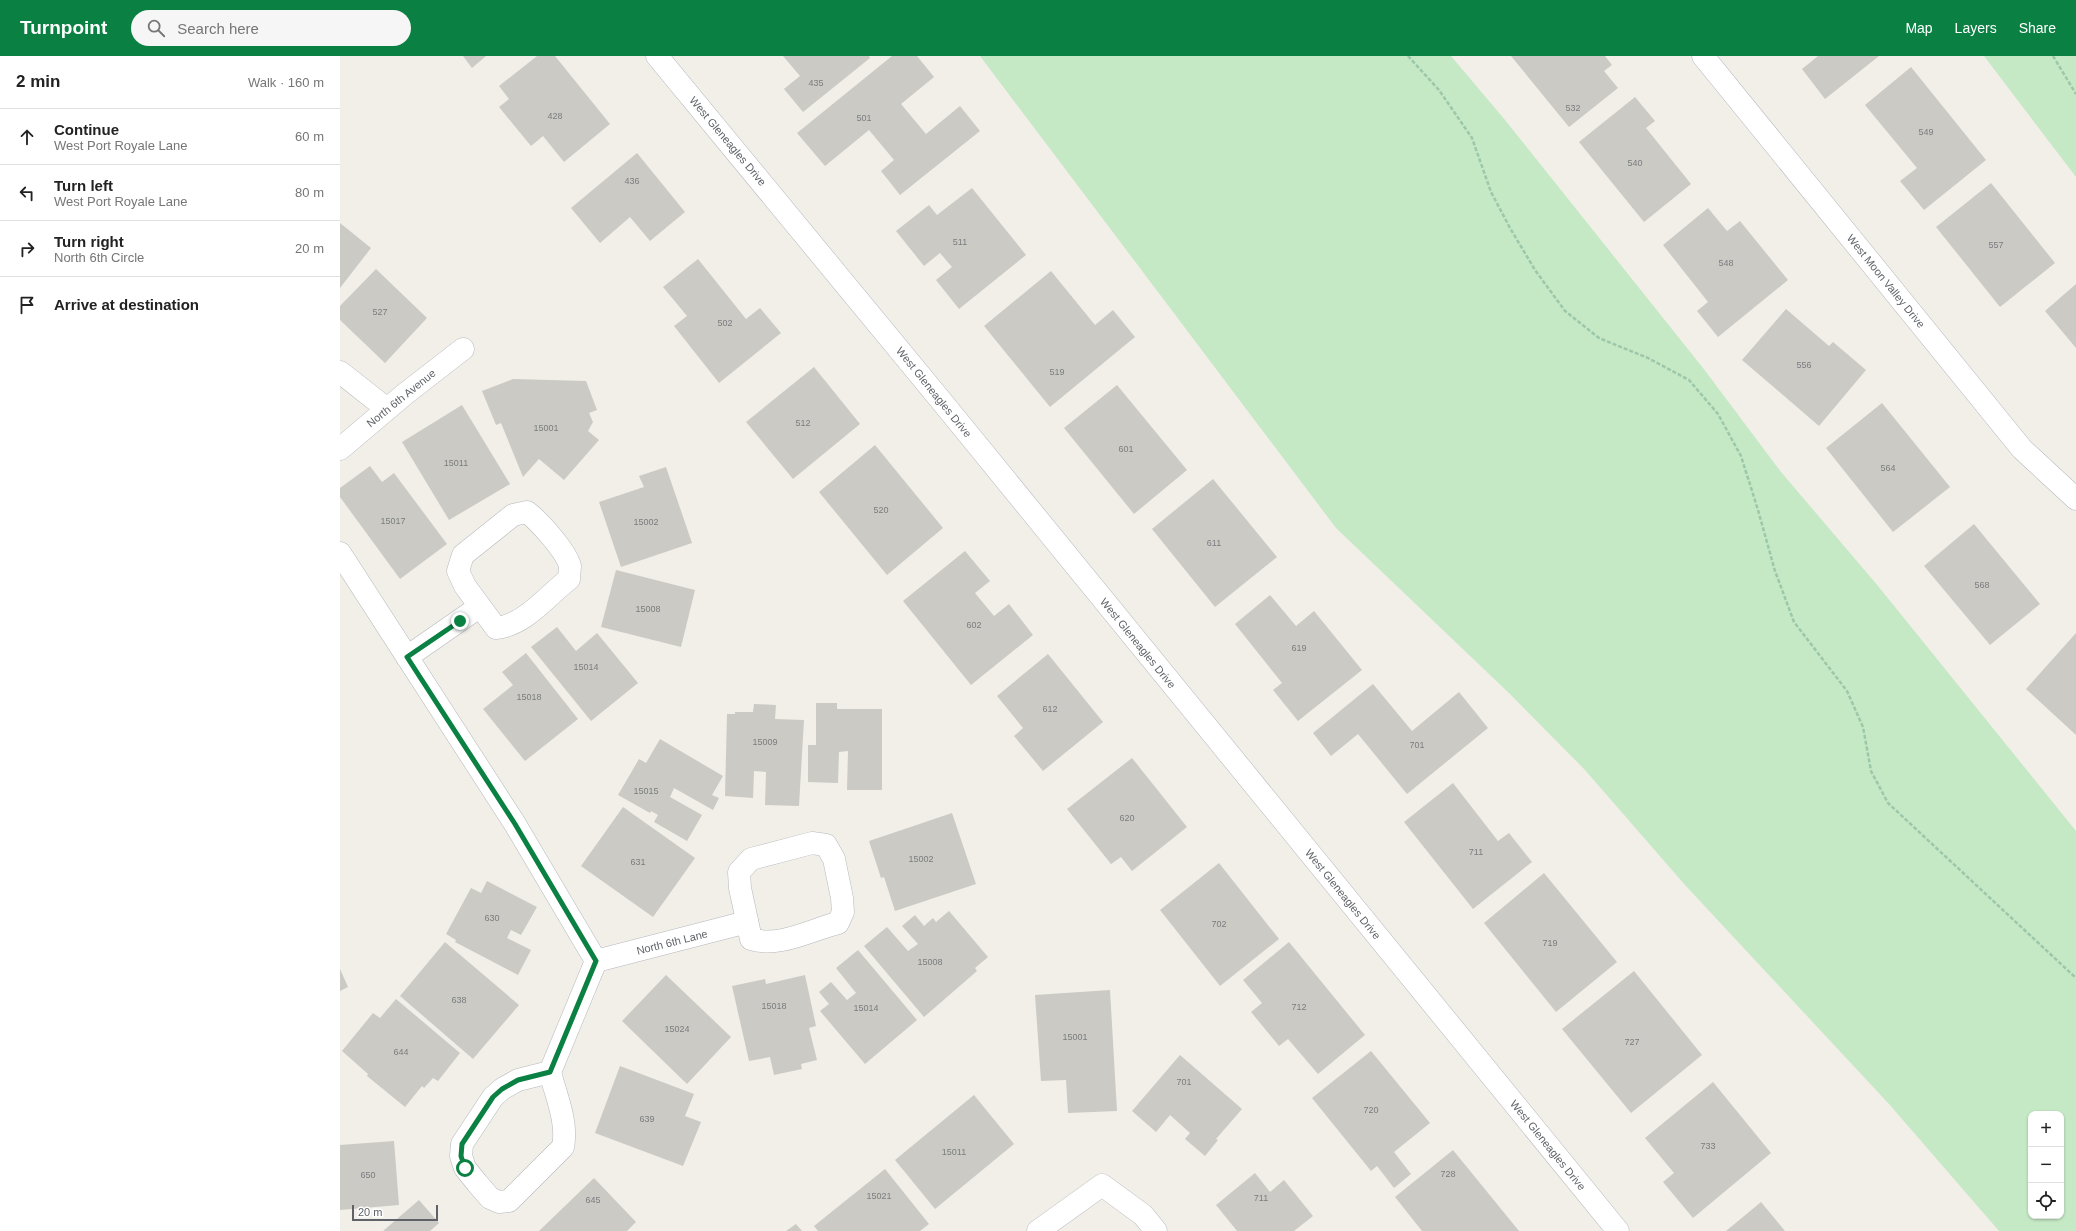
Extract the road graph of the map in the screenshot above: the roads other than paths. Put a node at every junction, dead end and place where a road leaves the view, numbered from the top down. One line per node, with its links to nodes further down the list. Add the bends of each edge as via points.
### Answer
1 (657, 56): 14 (street, West Gleneagles Drive, via 948,409)
2 (1703, 56): 7 (street, West Moon Valley Drive, via 2022,449)
3 (463, 348): 5 (street, North 6th Avenue)
4 (340, 372): 5 (street)
5 (387, 408): 6 (street, North 6th Avenue)
6 (340, 449)
7 (2076, 499)
8 (340, 553): 10 (street)
9 (479, 607): 9 (street, via 496,628 507,627 520,620 569,579 570,566 563,554 540,522 527,512 513,515 463,555 458,571); 10 (street)
10 (407, 657): 12 (street, via 515,824)
11 (747, 922): 11 (street, via 751,939 762,942 777,942 838,923 843,912 842,898 834,859 826,845 812,843 751,859 739,872); 12 (street, North 6th Lane)
12 (596, 961): 13 (street)
13 (550, 1072): 13 (street, via 518,1080 502,1089 493,1097 462,1144 461,1156 465,1168 490,1198 499,1202 509,1201 563,1147 564,1124)
14 (1613, 1230)
15 (1038, 1231): 16 (street, via 1102,1186 1143,1215)
16 (1156, 1231)

